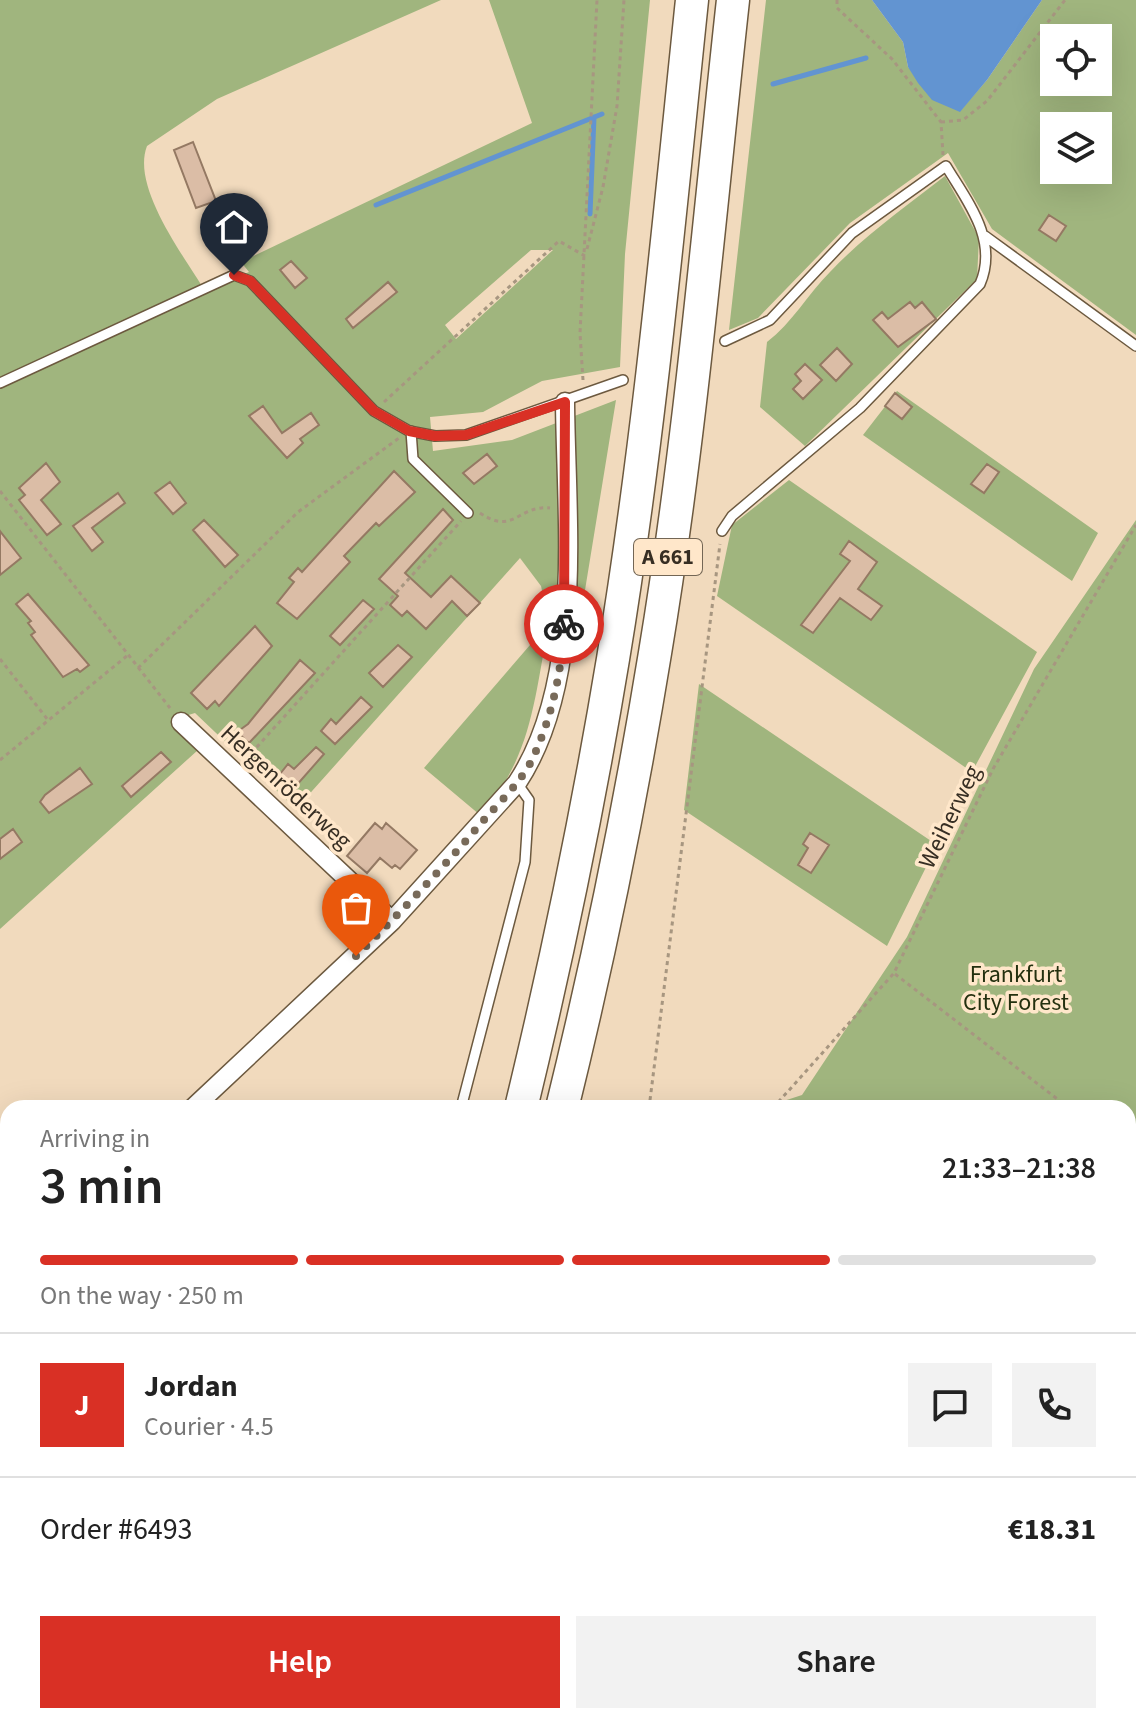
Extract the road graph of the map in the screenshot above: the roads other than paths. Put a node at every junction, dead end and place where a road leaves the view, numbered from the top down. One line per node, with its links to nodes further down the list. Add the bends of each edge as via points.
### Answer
1 (692, 0): 17 (highway, A 661, via 653,371 614,656 582,835)
2 (733, 0): 18 (highway, A 661, via 656,650 621,843)
3 (985, 236): 4 (lane, via 946,166 852,233 770,320); 5 (lane); 11 (lane, via 980,284 860,408 732,516)
4 (725, 341)
5 (1136, 346)
6 (623, 380): 8 (lane)
7 (0, 383): 9 (lane, via 234,275 250,281 374,411)
8 (565, 402): 9 (lane, via 466,435); 13 (street, via 562,663 544,729)
9 (410, 431): 10 (lane, via 413,459)
10 (468, 513)
11 (722, 531)
12 (181, 722): 14 (street, Hergenröderweg)
13 (517, 783): 14 (street); 16 (lane, via 529,800 525,862)
14 (392, 921): 15 (street)
15 (202, 1100)
16 (463, 1100)
17 (523, 1100)
18 (564, 1100)

